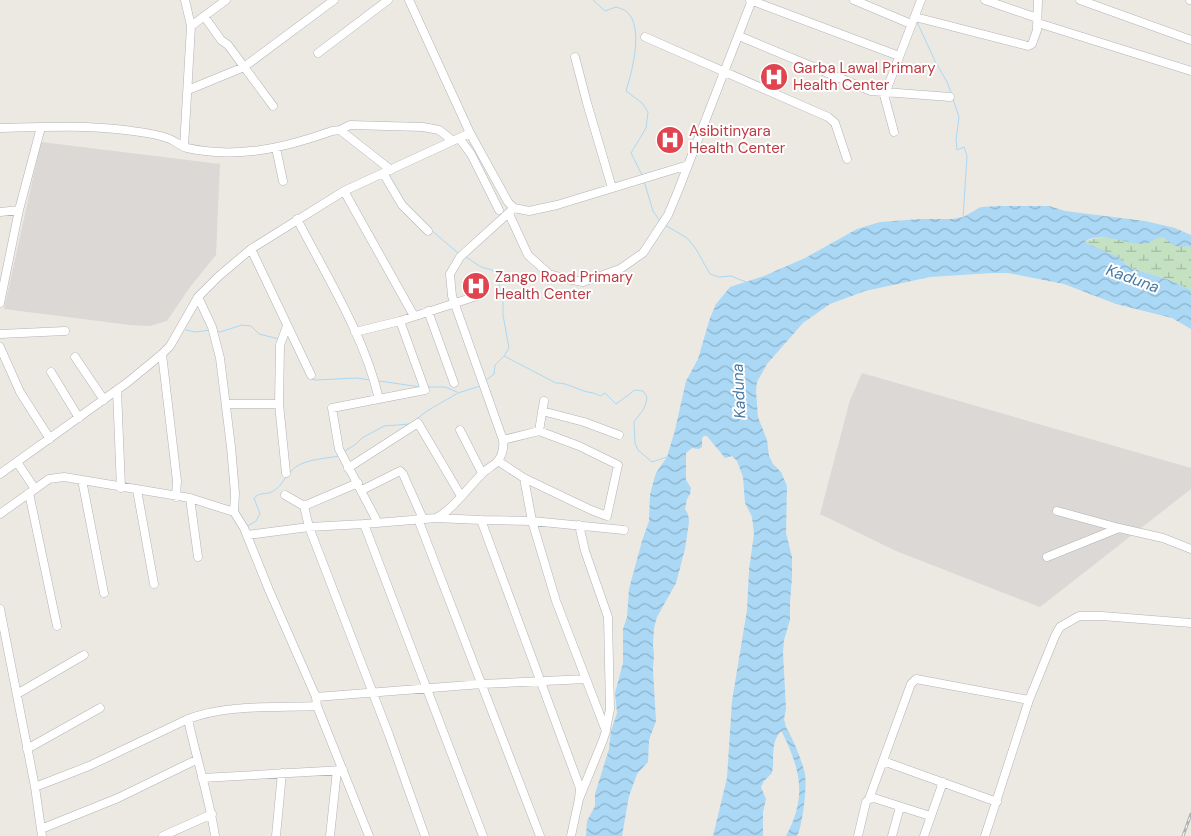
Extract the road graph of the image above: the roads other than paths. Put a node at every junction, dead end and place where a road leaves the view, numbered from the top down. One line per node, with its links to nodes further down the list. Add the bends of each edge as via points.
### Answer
1 (185, 0): 16 (street)
2 (226, 0): 12 (street)
3 (334, 0): 23 (street)
4 (388, 0): 20 (street)
5 (751, 0): 17 (street); 21 (street)
6 (854, 0): 15 (street)
7 (921, 0): 13 (street)
8 (985, 0): 14 (street)
9 (1038, 0): 14 (street)
10 (1080, 0): 19 (street)
11 (413, 2): 34 (street)
12 (204, 16): 16 (street); 23 (street)
13 (915, 16): 14 (street, via 1028,46 1032,44); 15 (street)
14 (1038, 21): 24 (street)
15 (911, 24): 21 (street)
16 (191, 26): 26 (street)
17 (739, 36): 25 (street); 27 (street, via 871,91)
18 (645, 37): 25 (street)
19 (1191, 40)
20 (318, 53)
21 (899, 56): 27 (street)
22 (576, 57): 42 (street)
23 (244, 67): 26 (street); 29 (street)
24 (1191, 71)
25 (725, 72): 38 (street, via 828,117 835,123); 39 (street)
26 (188, 90): 36 (street)
27 (883, 91): 28 (street); 33 (street)
28 (950, 97)
29 (272, 106)
30 (40, 127): 31 (street); 36 (street, via 124,130 157,135); 44 (street)
31 (0, 128)
32 (340, 130): 35 (street, via 350,125 423,127 439,130); 37 (street); 40 (street)
33 (894, 132)
34 (470, 133): 35 (street); 46 (street)
35 (456, 140): 40 (street); 45 (street, via 470,154)
36 (184, 147): 37 (street, via 232,153)
37 (276, 148): 41 (street)
38 (847, 159)
39 (688, 165): 42 (street); 46 (street, via 668,215 643,253 620,269 583,282 549,274 528,255)
40 (387, 172): 43 (street); 49 (street, via 402,205)
41 (283, 181)
42 (612, 188): 46 (street, via 529,211)
43 (344, 191): 48 (street); 56 (street)
44 (19, 210): 47 (street); 54 (street)
45 (498, 210)
46 (512, 211): 53 (street, via 463,254 450,274)
47 (0, 212)
48 (297, 219): 50 (street); 60 (street)
49 (428, 231)
50 (251, 249): 52 (street); 58 (street)
51 (476, 296): 53 (street)
52 (198, 297): 63 (street); 72 (street, via 215,335)
53 (455, 302): 55 (street); 80 (street)
54 (0, 303)
55 (428, 311): 56 (street); 67 (street)
56 (414, 316): 57 (street)
57 (400, 321): 60 (street); 69 (street, via 425,390)
58 (287, 326): 66 (street); 73 (street, via 280,345)
59 (65, 332): 61 (street)
60 (355, 332): 69 (street, via 374,377)
61 (0, 334)
62 (0, 347): 79 (street, via 20,392)
63 (162, 354): 68 (street); 95 (street, via 177,481)
64 (75, 357): 70 (street)
65 (51, 372): 75 (street)
66 (311, 375)
67 (454, 383)
68 (117, 390): 70 (street); 90 (street)
69 (379, 399): 83 (street, via 332,408 339,449)
70 (104, 400): 75 (street)
71 (544, 401): 74 (street)
72 (226, 404): 73 (street); 99 (street)
73 (279, 404): 84 (street)
74 (542, 411): 77 (street); 78 (street)
75 (79, 418): 79 (street)
76 (460, 430): 85 (street)
77 (539, 431): 80 (street); 87 (street, via 618,465 607,516)
78 (619, 435)
79 (50, 439): 82 (street)
80 (503, 440): 81 (street, via 504,450)
81 (498, 461): 85 (street); 87 (street)
82 (18, 462): 86 (street); 92 (street)
83 (348, 468): 89 (street); 94 (street, via 418,423)
84 (286, 473)
85 (482, 473): 94 (street)
86 (0, 474)
87 (524, 478): 104 (street)
88 (82, 480): 90 (street); 92 (street, via 49,479); 116 (street)
89 (360, 486): 97 (street); 102 (street, via 400,471); 105 (street)
90 (121, 488): 91 (street)
91 (137, 490): 95 (street); 115 (street)
92 (32, 491): 100 (street); 119 (street)
93 (285, 495): 97 (street)
94 (461, 496): 101 (street)
95 (176, 497): 96 (street)
96 (190, 498): 99 (street); 114 (street)
97 (304, 506): 108 (street)
98 (1057, 511): 109 (street)
99 (234, 512): 111 (street)
100 (0, 514)
101 (436, 518): 102 (street); 103 (street)
102 (420, 519): 105 (street); 123 (street)
103 (481, 520): 104 (street); 122 (street)
104 (532, 521): 107 (street); 121 (street, via 556,601)
105 (378, 523): 106 (street)
106 (364, 524): 108 (street); 124 (street)
107 (579, 525): 110 (street); 132 (street, via 608,617 610,709)
108 (309, 527): 111 (street); 125 (street)
109 (1119, 528): 112 (street); 113 (street)
110 (624, 530)
111 (247, 535): 127 (street)
112 (1191, 548)
113 (1047, 556)
114 (198, 557)
115 (154, 584)
116 (104, 593)
117 (0, 609): 126 (street)
118 (1191, 623): 128 (street, via 1102,616 1079,616 1068,621 1055,636)
119 (57, 626)
120 (84, 655): 126 (street)
121 (586, 679): 122 (street); 132 (street)
122 (540, 682): 123 (street); 141 (street, via 580,788)
123 (482, 684): 124 (street); 155 (street)
124 (426, 689): 125 (street); 154 (street)
125 (373, 693): 127 (street); 153 (street)
126 (17, 694): 133 (street)
127 (316, 697): 129 (street)
128 (1030, 700): 135 (street, via 916,679 911,684); 143 (street)
129 (318, 706): 131 (street, via 222,710); 136 (street)
130 (100, 708): 133 (street)
131 (188, 719): 134 (street); 140 (street, via 89,766)
132 (606, 731): 141 (street)
133 (27, 749): 140 (street)
134 (196, 760): 138 (street); 147 (street)
135 (883, 762): 139 (street); 142 (street)
136 (340, 770): 137 (street); 151 (street); 152 (street)
137 (282, 773): 138 (street); 150 (street)
138 (202, 778): 145 (street)
139 (943, 782): 143 (street); 146 (street)
140 (35, 787): 147 (street)
141 (579, 799): 156 (street)
142 (869, 799): 144 (street); 157 (street)
143 (997, 802): 160 (street)
144 (900, 807): 146 (street); 158 (street)
145 (212, 814): 148 (street); 149 (street)
146 (930, 816): 159 (street)
147 (42, 832)
148 (162, 836)
149 (215, 836)
150 (276, 836)
151 (330, 836)
152 (369, 836)
153 (424, 836)
154 (483, 836)
155 (540, 836)
156 (571, 836)
157 (858, 836)
158 (892, 836)
159 (925, 836)
160 (985, 836)

